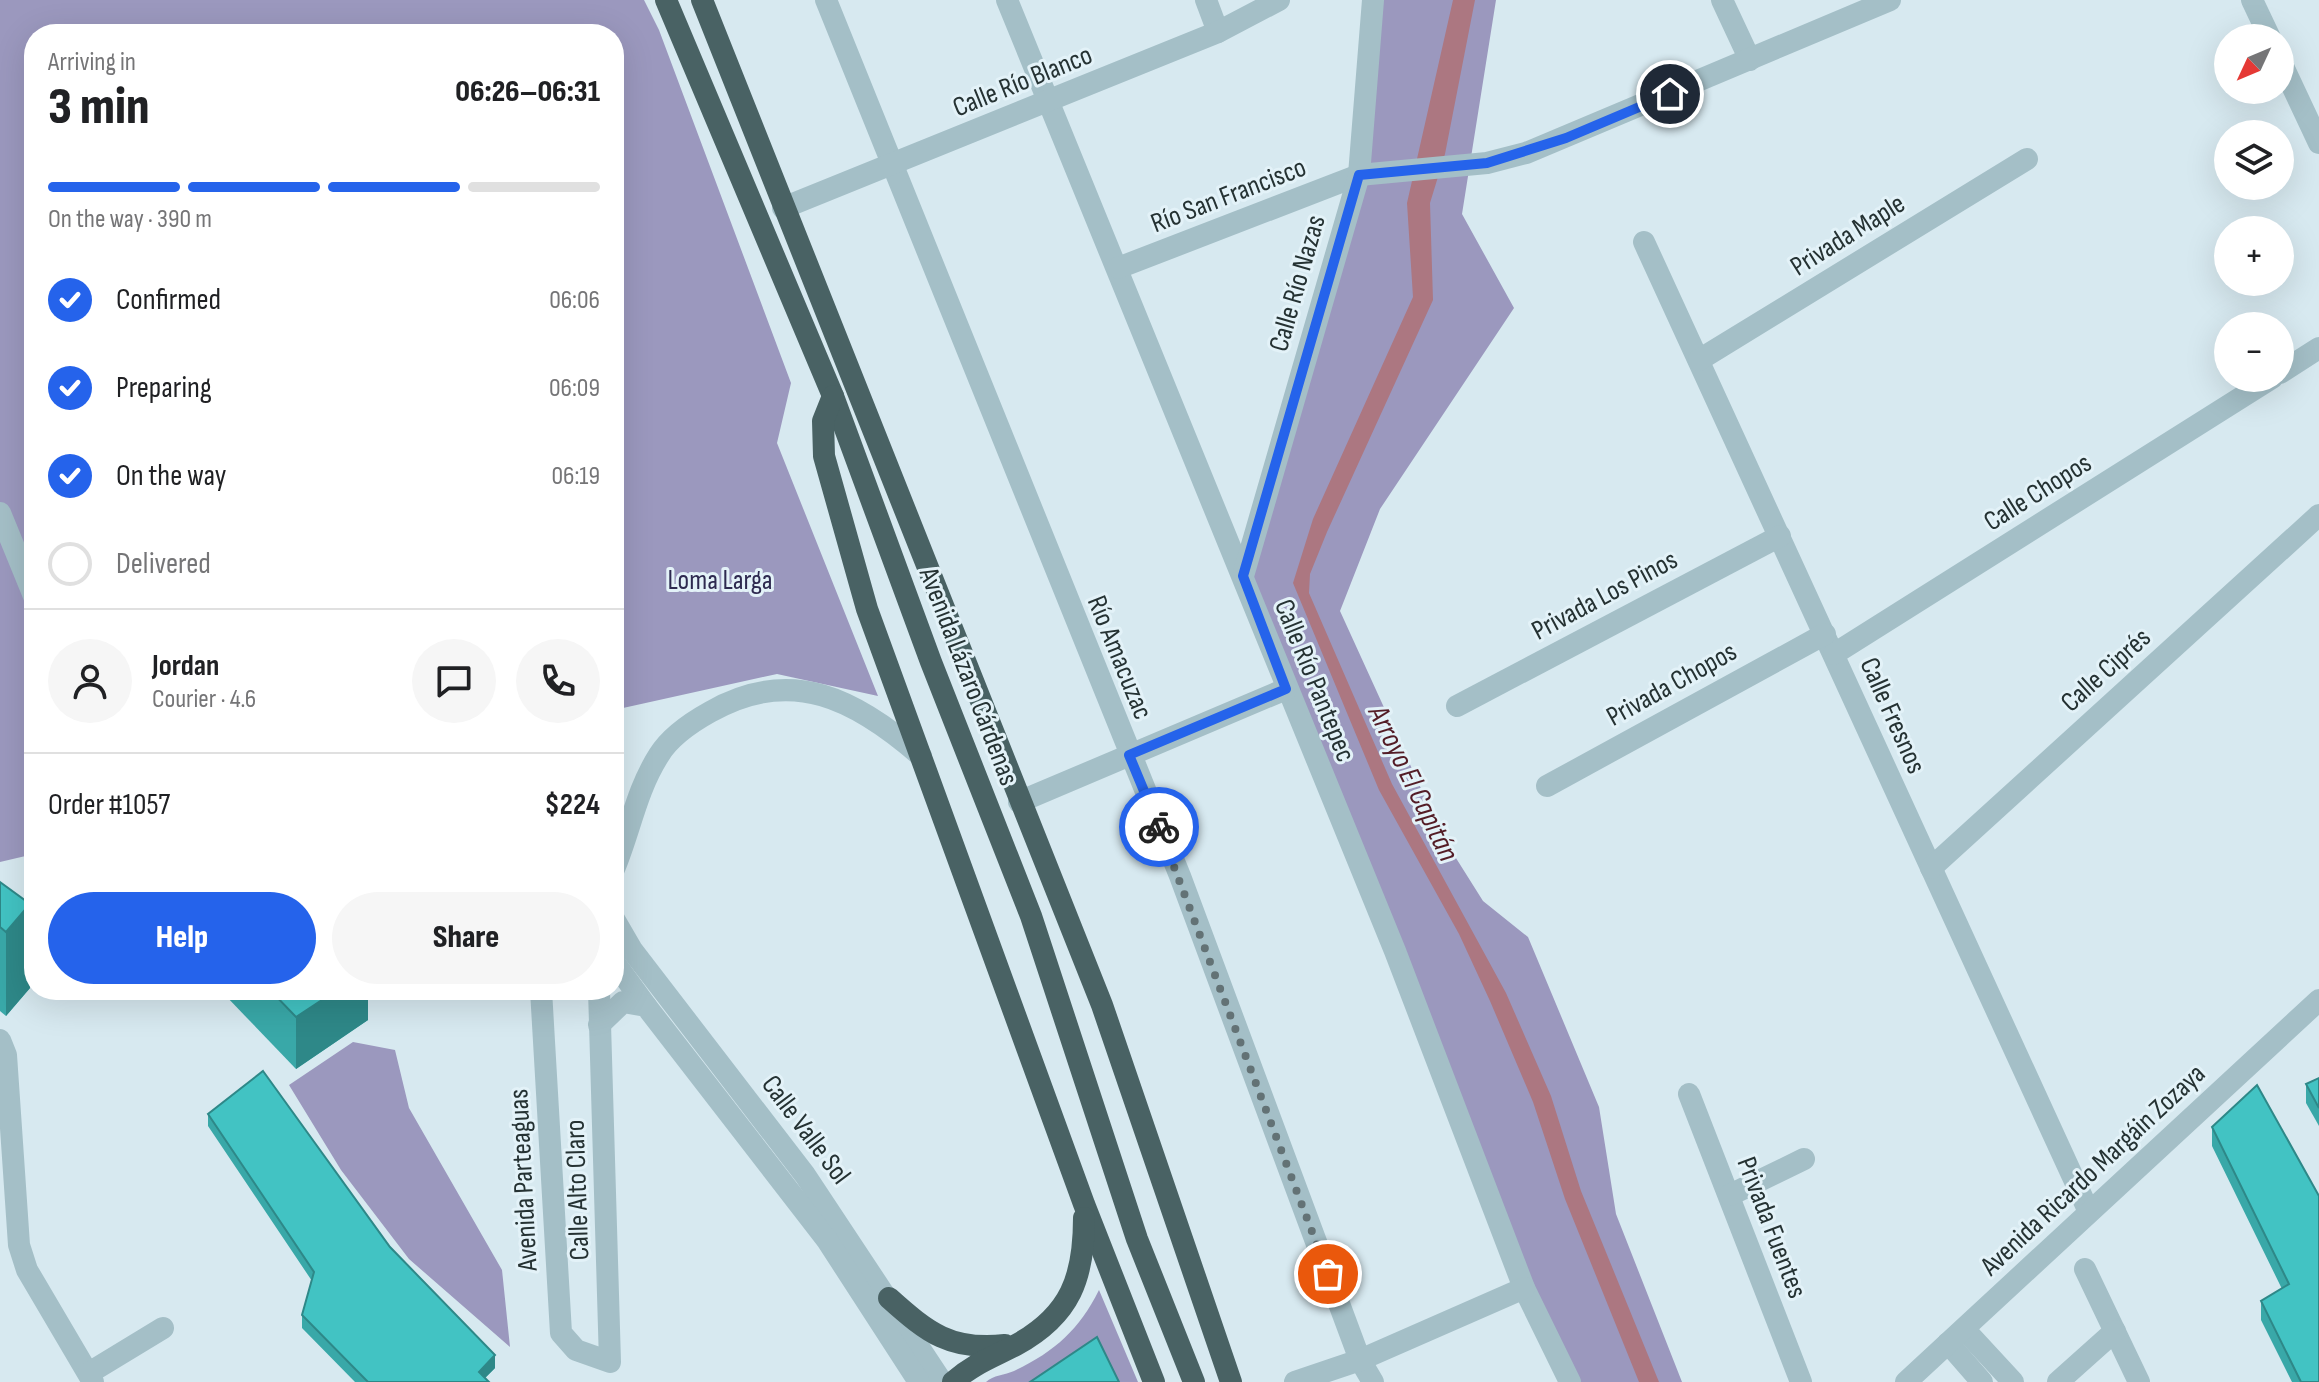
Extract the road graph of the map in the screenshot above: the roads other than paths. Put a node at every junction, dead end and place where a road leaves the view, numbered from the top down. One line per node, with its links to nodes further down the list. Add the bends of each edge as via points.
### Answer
1 (666, 0): 27 (highway, Avenida Lázaro Cárdenas)
2 (702, 0): 20 (highway, Avenida Lázaro Cárdenas)
3 (826, 0): 18 (street, Río Amacuzac)
4 (1007, 0): 15 (street, Calle Río Pantepec)
5 (1206, 0): 12 (street)
6 (1279, 0): 12 (street, Calle Río Blanco)
7 (1373, 0): 19 (street, Calle Río Nazas)
8 (1722, 0): 13 (street)
9 (1890, 0): 13 (street, Río San Francisco)
10 (2252, 0): 11 (street)
11 (2263, 24)
12 (1218, 32): 15 (street, Calle Río Blanco)
13 (1750, 60): 19 (street, Río San Francisco, via 1526,153 1487,163)
14 (2294, 90): 16 (street)
15 (1049, 102): 18 (street, Calle Río Blanco); 22 (street, Calle Río Pantepec)
16 (2319, 143)
17 (2027, 159): 24 (street, Privada Maple)
18 (892, 165): 20 (street, Calle Río Blanco); 36 (street, Río Amacuzac)
19 (1359, 175): 22 (street, Río San Francisco); 32 (street, Calle Río Nazas)
20 (783, 208): 39 (highway, Avenida Lázaro Cárdenas)
21 (1644, 242): 24 (street, Calle Fresnos)
22 (1118, 268): 32 (street, Calle Río Pantepec)
23 (2319, 348): 25 (street)
24 (1699, 360): 30 (street, Calle Fresnos)
25 (2294, 364)
26 (2249, 392): 33 (street, Calle Chopos)
27 (833, 396): 37 (highway, via 823,421 824,456 867,609); 69 (highway, Avenida Lázaro Cárdenas, via 1031,916 1137,1239)
28 (0, 513): 31 (street)
29 (2319, 515): 41 (street, Calle Ciprés)
30 (1780, 536): 33 (street, Calle Fresnos); 35 (street, Privada Los Pinos)
31 (24, 572)
32 (1243, 576): 34 (street, Calle Río Pantepec)
33 (1829, 644): 38 (street, Privada Chopos); 41 (street, Calle Fresnos)
34 (1286, 689): 36 (street); 56 (street, Calle Río Pantepec, via 1395,951)
35 (1457, 706)
36 (1129, 755): 39 (street); 63 (street, Río Amacuzac)
37 (921, 756): 40 (street, via 864,711 811,692 772,690 728,701 694,721 661,752 637,796); 53 (highway)
38 (1547, 786)
39 (1019, 802): 70 (highway, Avenida Lázaro Cárdenas, via 1102,1005)
40 (624, 837)
41 (1931, 868): 54 (street, Calle Fresnos)
42 (624, 936): 57 (street, Calle Valle Sol, via 805,1175)
43 (624, 976): 47 (street, Calle Valle Sol)
44 (542, 1000): 62 (street, Avenida Parteaguas, via 561,1333 570,1346)
45 (599, 1000): 48 (street, Calle Alto Claro)
46 (2319, 1000): 54 (street, Avenida Ricardo Margáin Zozaya)
47 (646, 1006): 48 (street, via 623,1002); 65 (street, Calle Valle Sol, via 827,1240)
48 (599, 1025): 62 (street, Calle Alto Claro, via 610,1362)
49 (0, 1040): 64 (street, via 6,1055 19,1245 27,1270)
50 (1689, 1094): 52 (street, Privada Fuentes)
51 (1804, 1159): 52 (street)
52 (1730, 1195): 74 (street, Privada Fuentes)
53 (1084, 1204): 61 (highway, via 1084,1256 1065,1307); 68 (highway)
54 (2089, 1212): 60 (street, Avenida Ricardo Margáin Zozaya)
55 (2085, 1269): 59 (street)
56 (1524, 1288): 63 (street); 73 (street, Calle Río Pantepec)
57 (889, 1298): 61 (highway, via 931,1334 956,1343); 66 (street, Calle Valle Sol)
58 (163, 1328): 64 (street)
59 (2115, 1331): 78 (street); 79 (street)
60 (1956, 1336): 75 (street, Avenida Ricardo Margáin Zozaya); 76 (street); 77 (street)
61 (1018, 1344): 67 (highway, via 977,1362)
62 (587, 1353)
63 (1360, 1360): 71 (street); 72 (street, Río Amacuzac)
64 (91, 1377)
65 (919, 1382)
66 (942, 1382)
67 (953, 1382)
68 (1154, 1382)
69 (1194, 1382)
70 (1231, 1382)
71 (1295, 1382)
72 (1373, 1382)
73 (1570, 1382)
74 (1801, 1382)
75 (1906, 1382)
76 (1982, 1382)
77 (2013, 1382)
78 (2058, 1382)
79 (2139, 1382)

